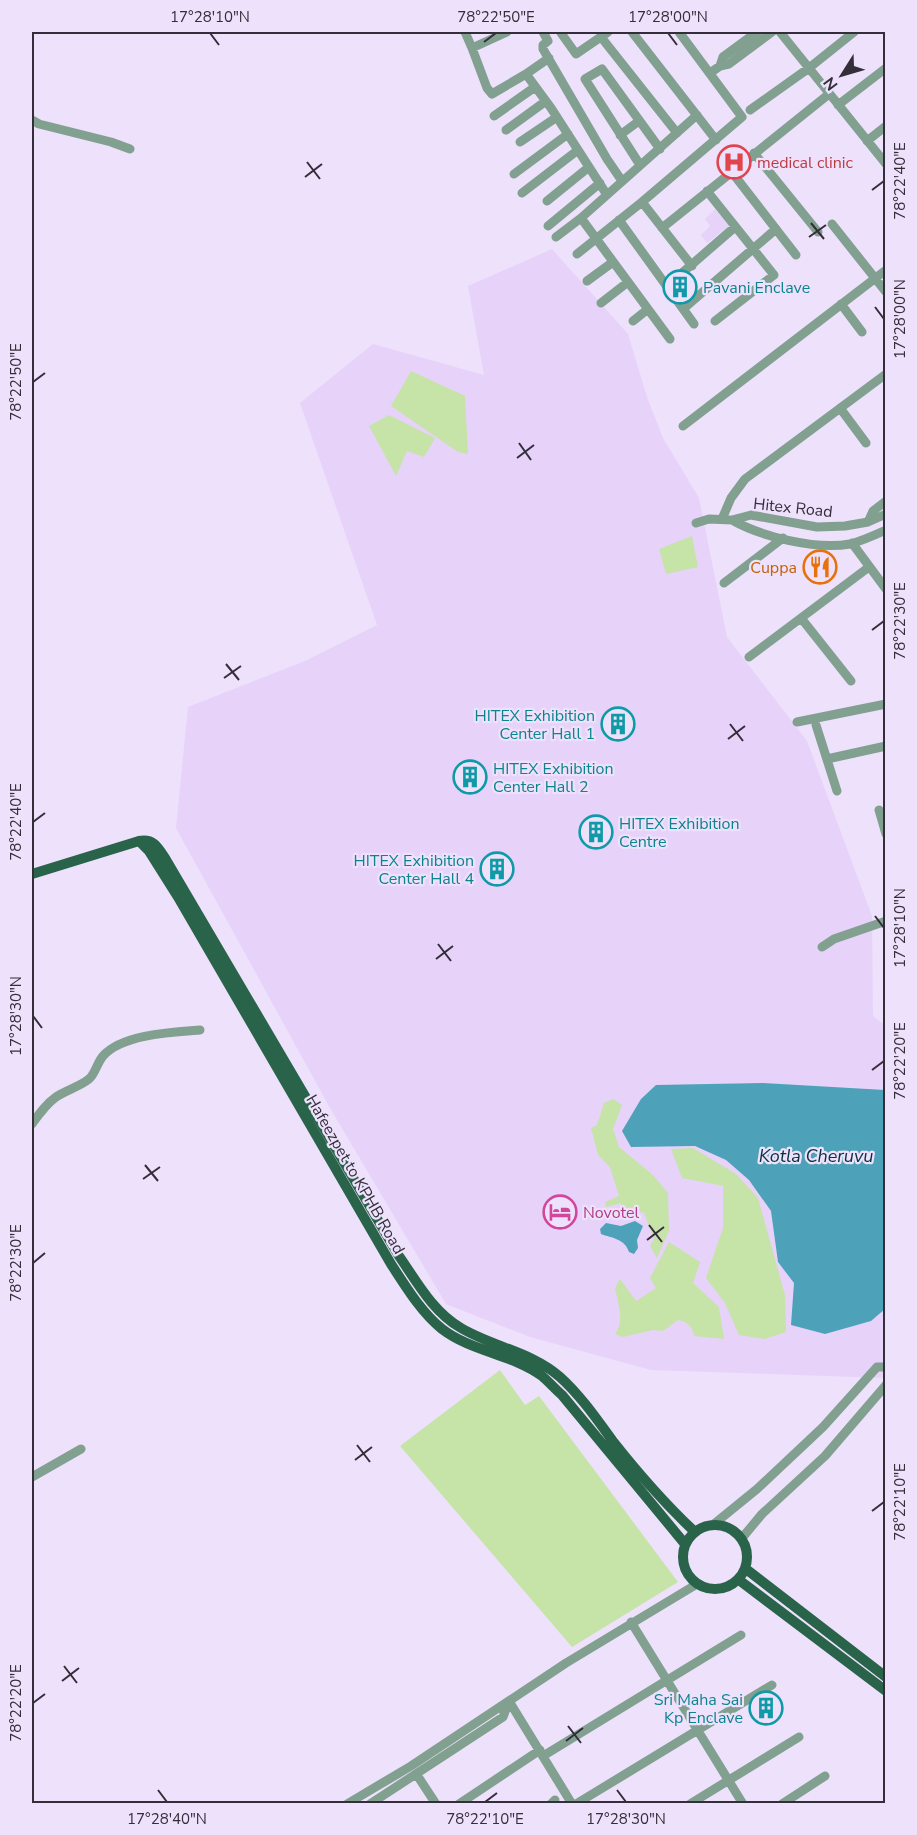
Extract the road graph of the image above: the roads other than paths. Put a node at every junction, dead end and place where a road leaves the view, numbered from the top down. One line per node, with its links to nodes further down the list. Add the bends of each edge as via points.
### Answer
1 (465, 32): 13 (street)
2 (506, 32): 13 (street)
3 (543, 32): 12 (street)
4 (562, 32): 11 (street, via 576,54); 12 (street)
5 (632, 32): 26 (street)
6 (679, 32): 18 (street)
7 (757, 32): 15 (street, via 723,57)
8 (772, 32): 15 (street, via 729,64)
9 (780, 32): 16 (street)
10 (854, 32): 16 (street)
11 (604, 34): 33 (street)
12 (548, 42): 14 (street, via 543,47)
13 (472, 48): 19 (street, via 492,94)
14 (549, 58): 19 (street); 47 (street)
15 (720, 66): 18 (street)
16 (809, 68): 21 (street); 24 (street)
17 (885, 68): 23 (street)
18 (710, 73): 35 (street, via 742,117)
19 (526, 74): 20 (street)
20 (535, 87): 22 (street); 25 (street)
21 (830, 94): 23 (street); 41 (street)
22 (546, 102): 27 (street); 31 (street)
23 (838, 105): 36 (street)
24 (750, 110)
25 (494, 116)
26 (697, 116): 33 (street); 35 (street)
27 (557, 117): 32 (street); 37 (street)
28 (32, 120): 38 (street)
29 (639, 121): 34 (street); 34 (street, via 602,69 585,79); 39 (street)
30 (885, 126): 36 (street)
31 (506, 130)
32 (568, 134): 40 (street); 46 (street)
33 (677, 134): 39 (street)
34 (620, 135): 43 (street)
35 (716, 140): 53 (street)
36 (867, 141): 42 (street)
37 (520, 142)
38 (130, 149)
39 (660, 149): 43 (street)
40 (578, 150): 44 (street); 50 (street)
41 (754, 153): 45 (street); 61 (street)
42 (885, 164)
43 (640, 165): 47 (street)
44 (589, 167): 48 (street); 52 (street)
45 (731, 171): 49 (street); 60 (street)
46 (514, 174)
47 (622, 181): 51 (street)
48 (600, 183): 51 (street); 57 (street)
49 (707, 191): 58 (street); 59 (street)
50 (522, 194)
51 (607, 195): 54 (street)
52 (547, 201)
53 (642, 202): 55 (street); 58 (street)
54 (581, 218): 62 (street); 63 (street)
55 (618, 220): 63 (street); 73 (street)
56 (832, 224): 70 (street)
57 (548, 226)
58 (662, 228): 68 (street)
59 (735, 228): 64 (street); 68 (street)
60 (776, 229): 64 (street); 66 (street)
61 (818, 232)
62 (556, 237)
63 (596, 238): 65 (street); 67 (street)
64 (753, 249): 78 (street); 80 (street, via 774,274)
65 (577, 254)
66 (796, 255)
67 (613, 262): 71 (street); 72 (street)
68 (692, 266): 73 (street)
69 (885, 270): 70 (street)
70 (874, 279): 74 (street); 76 (street)
71 (587, 281)
72 (628, 282): 75 (street); 77 (street)
73 (667, 286): 78 (street)
74 (885, 292)
75 (601, 303)
76 (841, 304): 82 (street); 86 (street)
77 (648, 309): 79 (street); 83 (street)
78 (683, 309): 81 (street)
79 (633, 321)
80 (715, 321)
81 (694, 324)
82 (862, 332)
83 (670, 339)
84 (885, 374): 85 (street)
85 (847, 406): 87 (street); 90 (street, via 740,484 731,498)
86 (683, 426)
87 (866, 443)
88 (885, 501): 91 (street, via 873,511)
89 (885, 514): 91 (street, Hitex Road)
90 (727, 520): 91 (street, Hitex Road, via 751,515 817,527); 92 (street, Hitex Road); 94 (street, Hitex Road)
91 (868, 522)
92 (696, 523)
93 (885, 530): 95 (street, Hitex Road)
94 (783, 538): 95 (street, Hitex Road, via 818,544); 97 (street)
95 (852, 543): 96 (street)
96 (869, 567): 98 (street); 99 (street)
97 (724, 583)
98 (885, 589)
99 (801, 618): 100 (street); 101 (street)
100 (749, 657)
101 (851, 681)
102 (885, 704): 103 (street)
103 (796, 722)
104 (816, 725): 106 (street)
105 (885, 746): 106 (street)
106 (827, 759): 107 (street)
107 (837, 791)
108 (879, 810): 109 (street)
109 (885, 834)
110 (139, 841): 111 (main road); 121 (main road, via 152,842 165,858 399,1256 428,1298 461,1328 535,1360 559,1376 658,1496); 123 (main road, Hafeezpet to KPHB Road, via 172,888 418,1304 457,1339 523,1366 550,1384)
111 (32, 874)
112 (885, 921): 113 (street)
113 (822, 947)
114 (200, 1030): 115 (street, via 160,1033 110,1050 91,1077 57,1096)
115 (32, 1124)
116 (885, 1367): 120 (street, via 877,1367 823,1427)
117 (885, 1385): 122 (street, via 825,1456 762,1514)
118 (81, 1449): 119 (street)
119 (32, 1477)
120 (714, 1524): 121 (main road); 122 (main road, via 734,1530)
121 (695, 1532): 123 (main road)
122 (742, 1538): 124 (main road, via 747,1548)
123 (684, 1544): 126 (main road, via 684,1566)
124 (746, 1569): 125 (main road); 129 (main road)
125 (739, 1580): 126 (main road, via 723,1589); 132 (main road)
126 (697, 1584): 127 (street)
127 (631, 1622): 130 (street); 133 (street)
128 (741, 1635): 130 (street)
129 (885, 1677)
130 (668, 1680): 134 (street); 136 (street)
131 (772, 1685): 134 (street)
132 (885, 1691)
133 (509, 1701): 136 (street); 137 (street, via 502,1717); 140 (street)
134 (698, 1729): 139 (street); 144 (street)
135 (799, 1737): 139 (street)
136 (542, 1753): 143 (street); 144 (street)
137 (417, 1775): 141 (street); 142 (street)
138 (825, 1776): 147 (street)
139 (729, 1780): 145 (street); 146 (street)
140 (347, 1803)
141 (370, 1803)
142 (436, 1803)
143 (459, 1803)
144 (574, 1803)
145 (690, 1803)
146 (743, 1803)
147 (782, 1803)

